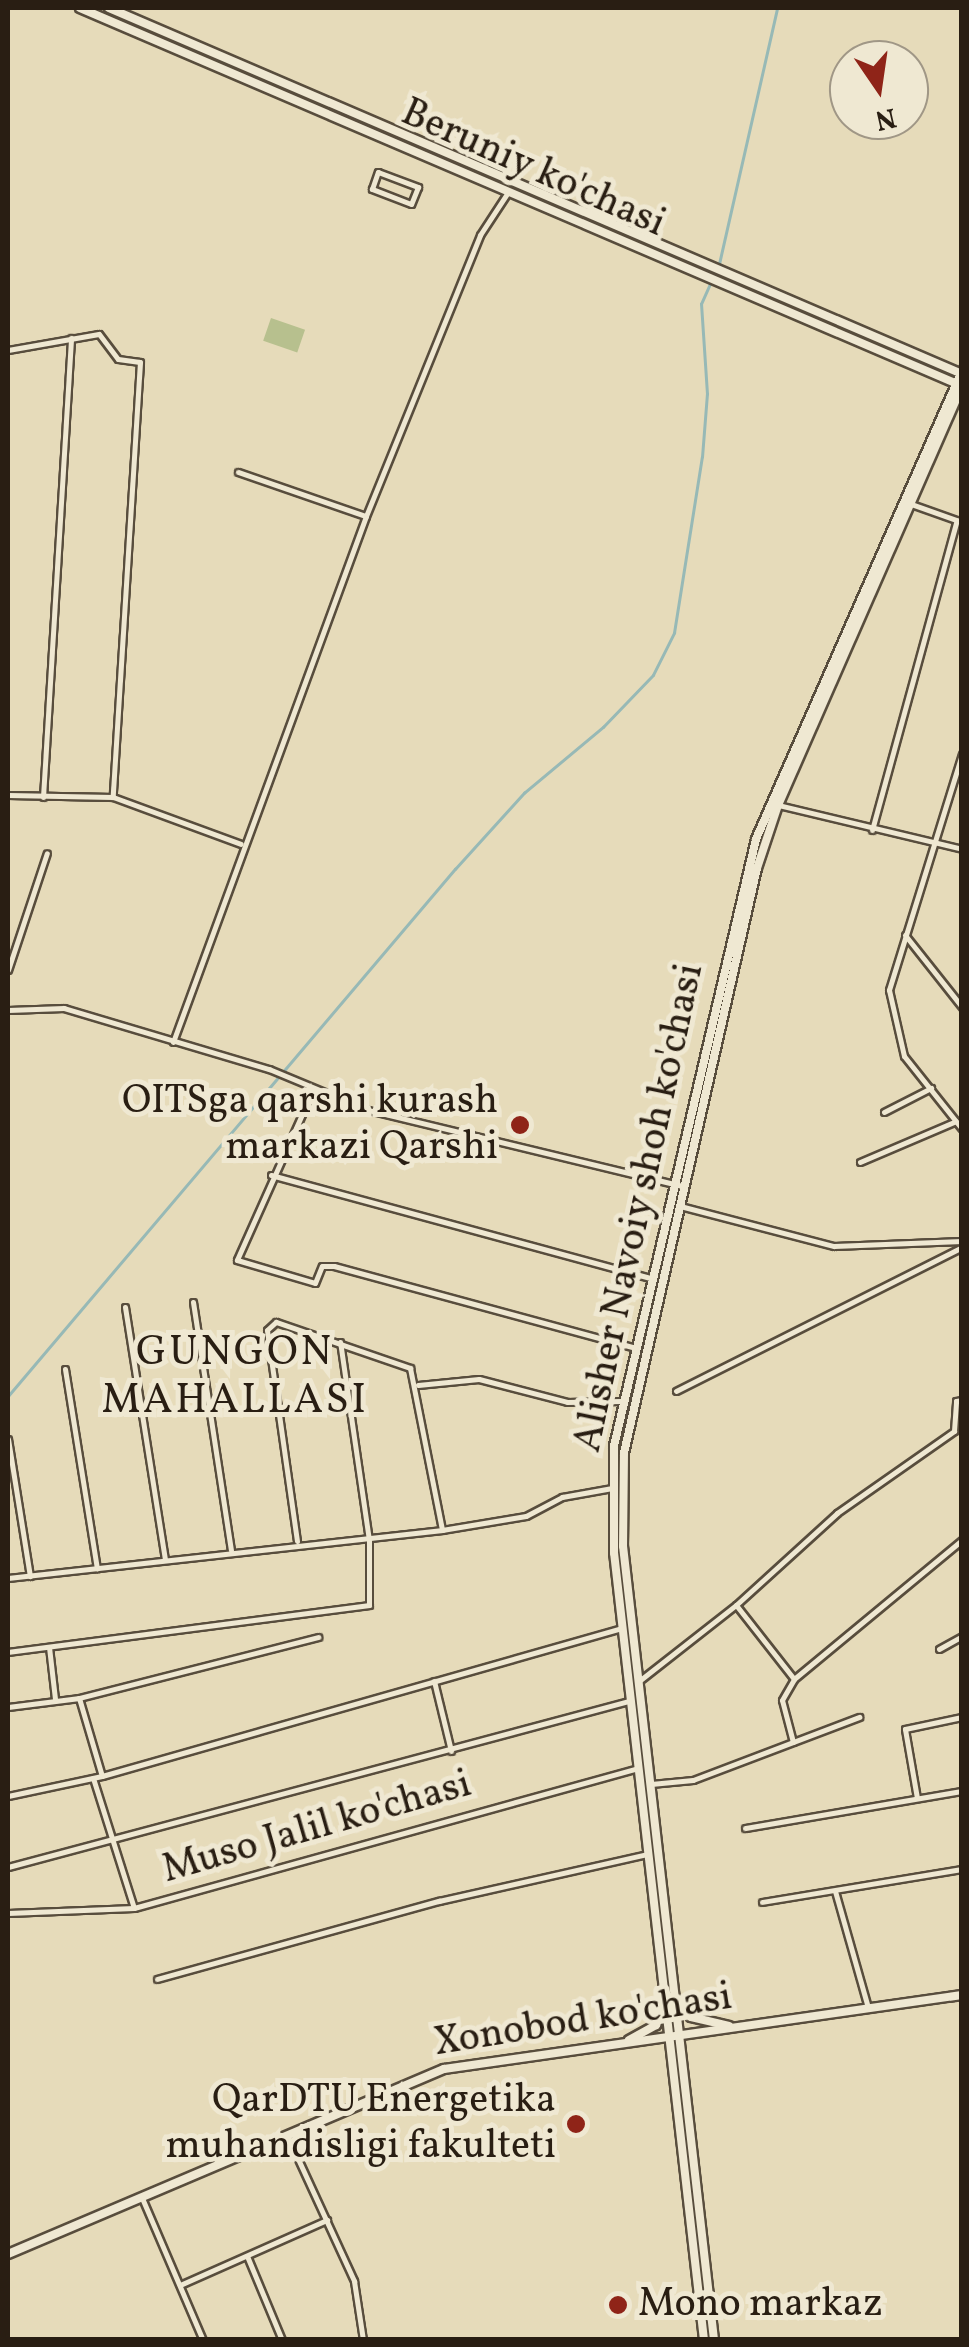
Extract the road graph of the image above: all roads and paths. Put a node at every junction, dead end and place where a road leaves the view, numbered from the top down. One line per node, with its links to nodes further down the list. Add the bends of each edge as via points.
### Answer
1 (80, 8): 4 (main road, Beruniy ko'chasi)
2 (109, 8): 3 (main road, Beruniy ko'chasi)
3 (380, 124): 4 (main road); 7 (main road, Beruniy ko'chasi)
4 (376, 134): 5 (main road, Beruniy ko'chasi)
5 (508, 192): 8 (main road, Beruniy ko'chasi); 15 (street, via 480,235)
6 (411, 204): 6 (street, via 372,189 378,172 418,187)
7 (635, 234): 8 (main road); 11 (main road, Beruniy ko'chasi)
8 (630, 245): 12 (main road, Beruniy ko'chasi)
9 (72, 338): 10 (street); 19 (street, via 99,334 118,359 140,362); 20 (street)
10 (8, 350)
11 (961, 372): 12 (main road, Alisher Navoiy shoh ko'chasi)
12 (958, 384): 14 (main road, Alisher Navoiy shoh ko'chasi); 39 (main road, Alisher Navoiy shoh ko'chasi, via 756,839)
13 (238, 472): 15 (street)
14 (911, 504): 16 (street); 21 (main road, Alisher Navoiy shoh ko'chasi)
15 (366, 516): 23 (street)
16 (960, 521): 22 (street)
17 (962, 754): 24 (street)
18 (8, 795): 20 (street)
19 (112, 796): 20 (street); 23 (street)
20 (43, 797)
21 (778, 805): 22 (street); 39 (main road, Alisher Navoiy shoh ko'chasi)
22 (872, 830): 24 (street)
23 (241, 844): 31 (street)
24 (937, 844): 25 (street); 27 (street)
25 (962, 849)
26 (47, 853): 28 (street)
27 (906, 934): 29 (street); 32 (street, via 889,990 904,1056)
28 (8, 970)
29 (962, 1008)
30 (8, 1010): 31 (street, via 64,1008)
31 (173, 1042): 33 (street, via 269,1069)
32 (932, 1088): 34 (street); 35 (street)
33 (312, 1092): 38 (street); 39 (street)
34 (884, 1112)
35 (956, 1120): 36 (street); 37 (street)
36 (962, 1129)
37 (860, 1162)
38 (270, 1175): 42 (street); 46 (street, via 237,1260 315,1283 322,1266 334,1266)
39 (677, 1185): 40 (main road, Alisher Navoiy shoh ko'chasi)
40 (672, 1204): 41 (street, via 834,1246); 42 (main road, Alisher Navoiy shoh ko'chasi); 71 (main road, Alisher Navoiy shoh ko'chasi, via 624,1453 623,1546)
41 (962, 1244): 49 (street)
42 (648, 1278): 46 (main road, Alisher Navoiy shoh ko'chasi)
43 (194, 1302): 58 (street)
44 (125, 1308): 59 (street)
45 (340, 1342): 48 (street, via 398,1359); 55 (street); 57 (street, via 276,1322 267,1330)
46 (633, 1347): 51 (main road, Alisher Navoiy shoh ko'chasi)
47 (66, 1369): 60 (street)
48 (418, 1385): 51 (street, via 480,1379 567,1402); 54 (street)
49 (676, 1391)
50 (962, 1400): 63 (street, via 956,1400 954,1432 837,1513)
51 (621, 1401): 53 (main road, Alisher Navoiy shoh ko'chasi)
52 (8, 1439): 61 (street)
53 (612, 1488): 54 (street, via 562,1497 526,1516); 64 (main road, Alisher Navoiy shoh ko'chasi)
54 (442, 1530): 55 (street)
55 (369, 1540): 57 (street, via 351,1535); 67 (street, via 370,1605)
56 (962, 1540): 70 (street)
57 (297, 1542): 58 (street)
58 (231, 1550): 59 (street)
59 (165, 1560): 60 (street)
60 (97, 1568): 61 (street)
61 (30, 1576): 62 (street)
62 (8, 1578)
63 (736, 1605): 70 (street); 71 (street)
64 (622, 1628): 72 (street); 75 (main road, Alisher Navoiy shoh ko'chasi)
65 (318, 1636): 73 (street)
66 (962, 1636): 68 (street)
67 (49, 1646): 69 (street); 74 (street)
68 (939, 1649)
69 (8, 1652)
70 (794, 1679): 81 (street, via 782,1700)
71 (639, 1680): 78 (main road, Alisher Navoiy shoh ko'chasi)
72 (434, 1682): 82 (street); 84 (street)
73 (79, 1698): 74 (street); 84 (street)
74 (55, 1699): 76 (street)
75 (630, 1701): 80 (main road, Alisher Navoiy shoh ko'chasi); 82 (street)
76 (8, 1707)
77 (860, 1717): 81 (street)
78 (644, 1718): 80 (main road); 86 (main road, Alisher Navoiy shoh ko'chasi)
79 (962, 1718): 89 (street, via 905,1729)
80 (632, 1719): 83 (main road, Alisher Navoiy shoh ko'chasi)
81 (794, 1742): 86 (street, via 694,1780)
82 (452, 1751): 91 (street)
83 (638, 1768): 92 (main road, Alisher Navoiy shoh ko'chasi); 97 (street, Muso Jalil ko'chasi)
84 (102, 1776): 85 (street)
85 (94, 1778): 88 (street); 91 (street)
86 (651, 1784): 101 (main road, Alisher Navoiy shoh ko'chasi)
87 (962, 1790): 89 (street)
88 (8, 1796)
89 (917, 1798): 90 (street)
90 (745, 1828)
91 (115, 1843): 93 (street); 97 (street)
92 (648, 1854): 99 (street, via 439,1901); 102 (main road, Alisher Navoiy shoh ko'chasi)
93 (8, 1867)
94 (962, 1869): 95 (street)
95 (835, 1891): 96 (street); 103 (street)
96 (762, 1902)
97 (134, 1908): 98 (street, Muso Jalil ko'chasi)
98 (8, 1913)
99 (157, 1979)
100 (962, 1995): 103 (main road, Xonobod ko'chasi)
101 (676, 1997): 104 (main road, via 691,2017); 105 (main road, Alisher Navoiy shoh ko'chasi)
102 (665, 1998): 106 (main road, Alisher Navoiy shoh ko'chasi); 107 (main road, via 656,2025)
103 (868, 2008): 104 (main road, Xonobod ko'chasi)
104 (739, 2028): 105 (main road, Xonobod ko'chasi)
105 (682, 2036): 106 (main road, Xonobod ko'chasi); 110 (main road, Alisher Navoiy shoh ko'chasi)
106 (670, 2038): 107 (main road, Xonobod ko'chasi); 110 (main road, Alisher Navoiy shoh ko'chasi)
107 (619, 2045): 108 (main road, Xonobod ko'chasi, via 444,2069)
108 (286, 2132): 109 (main road, Xonobod ko'chasi); 111 (street)
109 (142, 2198): 112 (main road, Xonobod ko'chasi); 114 (street)
110 (695, 2212): 118 (main road, Alisher Navoiy shoh ko'chasi); 119 (main road, Alisher Navoiy shoh ko'chasi)
111 (327, 2220): 113 (street); 117 (street, via 354,2281)
112 (8, 2254)
113 (247, 2256): 114 (street); 116 (street)
114 (180, 2285): 115 (street)
115 (204, 2340)
116 (282, 2340)
117 (362, 2340)
118 (704, 2340)
119 (714, 2340)

